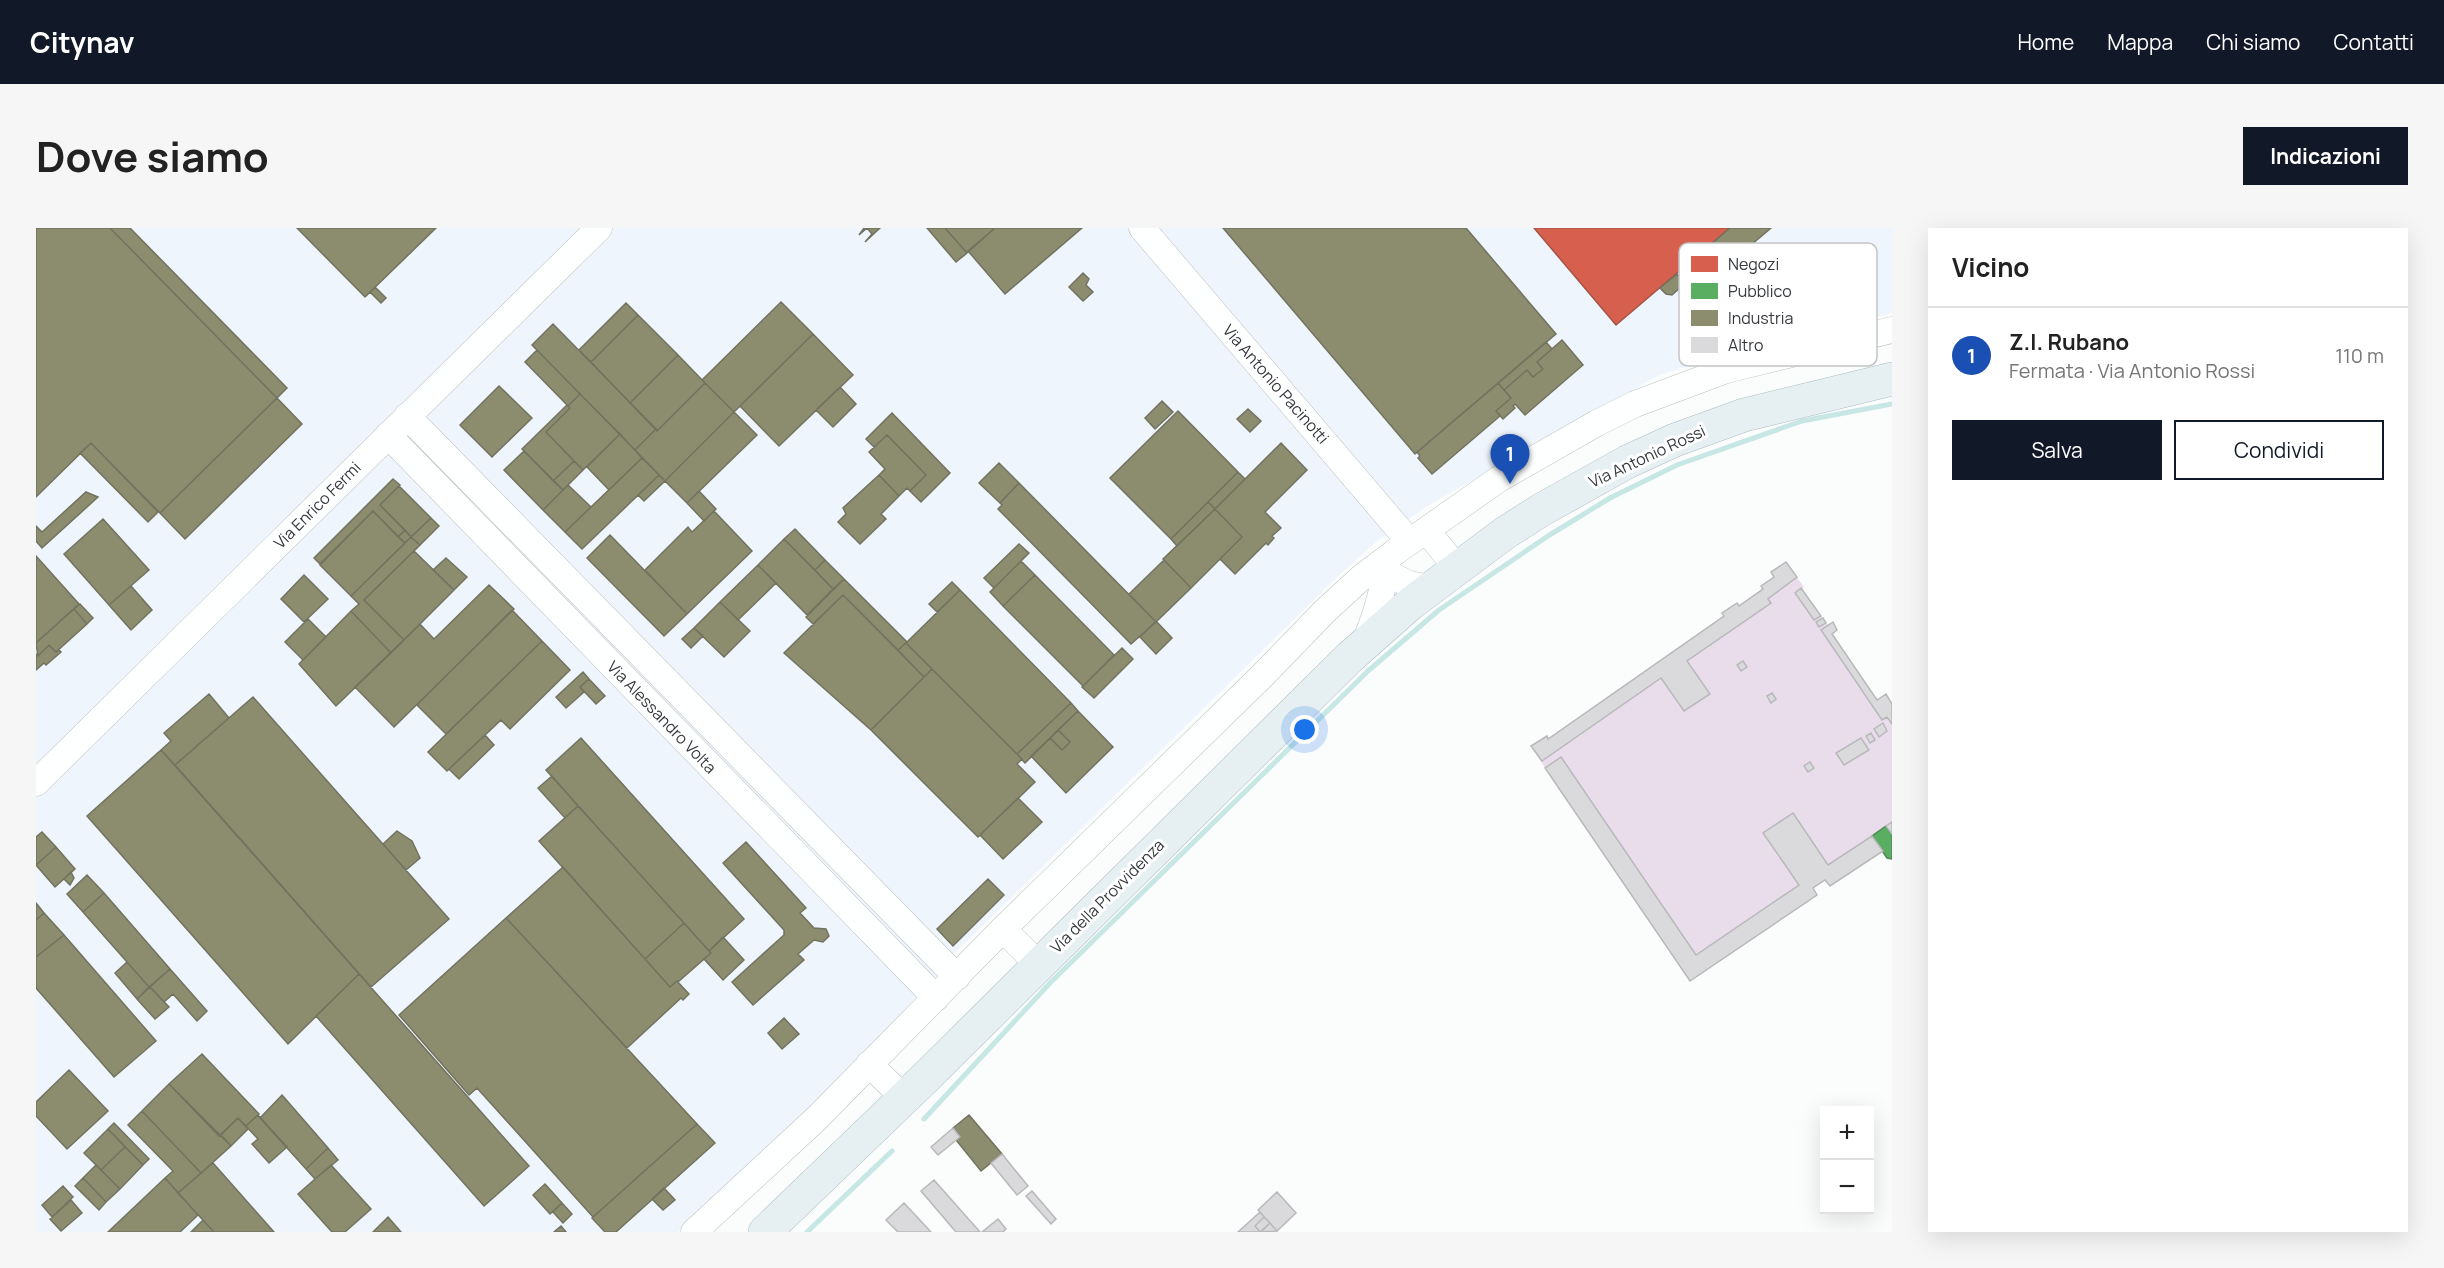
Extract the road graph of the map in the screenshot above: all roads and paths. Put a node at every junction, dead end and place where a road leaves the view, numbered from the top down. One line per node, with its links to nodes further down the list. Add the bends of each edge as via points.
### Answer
1 (599, 228): 7 (street, Via Enrico Fermi)
2 (1142, 228): 9 (street, Via Antonio Pacinotti)
3 (1892, 330): 4 (street)
4 (1877, 334)
5 (1743, 366): 9 (street, via 1635,404 1597,423 1499,479)
6 (1892, 379): 11 (main road, Via Antonio Rossi, via 1744,415 1675,440 1541,510)
7 (407, 416): 8 (street, Via Enrico Fermi); 17 (street, Via Alessandro Volta)
8 (388, 435): 14 (street, Via Enrico Fermi); 18 (street, Via Alessandro Volta)
9 (1418, 536): 10 (street); 11 (street, Via Antonio Pacinotti)
10 (1382, 568): 12 (street, via 1409,584); 13 (street, via 1379,605); 15 (street, via 1325,611)
11 (1457, 568): 12 (main road, Via della Provvidenza)
12 (1431, 588): 13 (main road, Via della Provvidenza)
13 (1364, 645): 16 (main road, Via della Provvidenza)
14 (36, 783)
15 (1004, 929): 16 (street); 17 (street)
16 (1039, 965): 20 (main road, Via della Provvidenza)
17 (957, 977): 18 (street)
18 (936, 998): 19 (street)
19 (869, 1064): 20 (street); 21 (street)
20 (904, 1098): 22 (main road, Via della Provvidenza)
21 (694, 1232)
22 (765, 1232)

